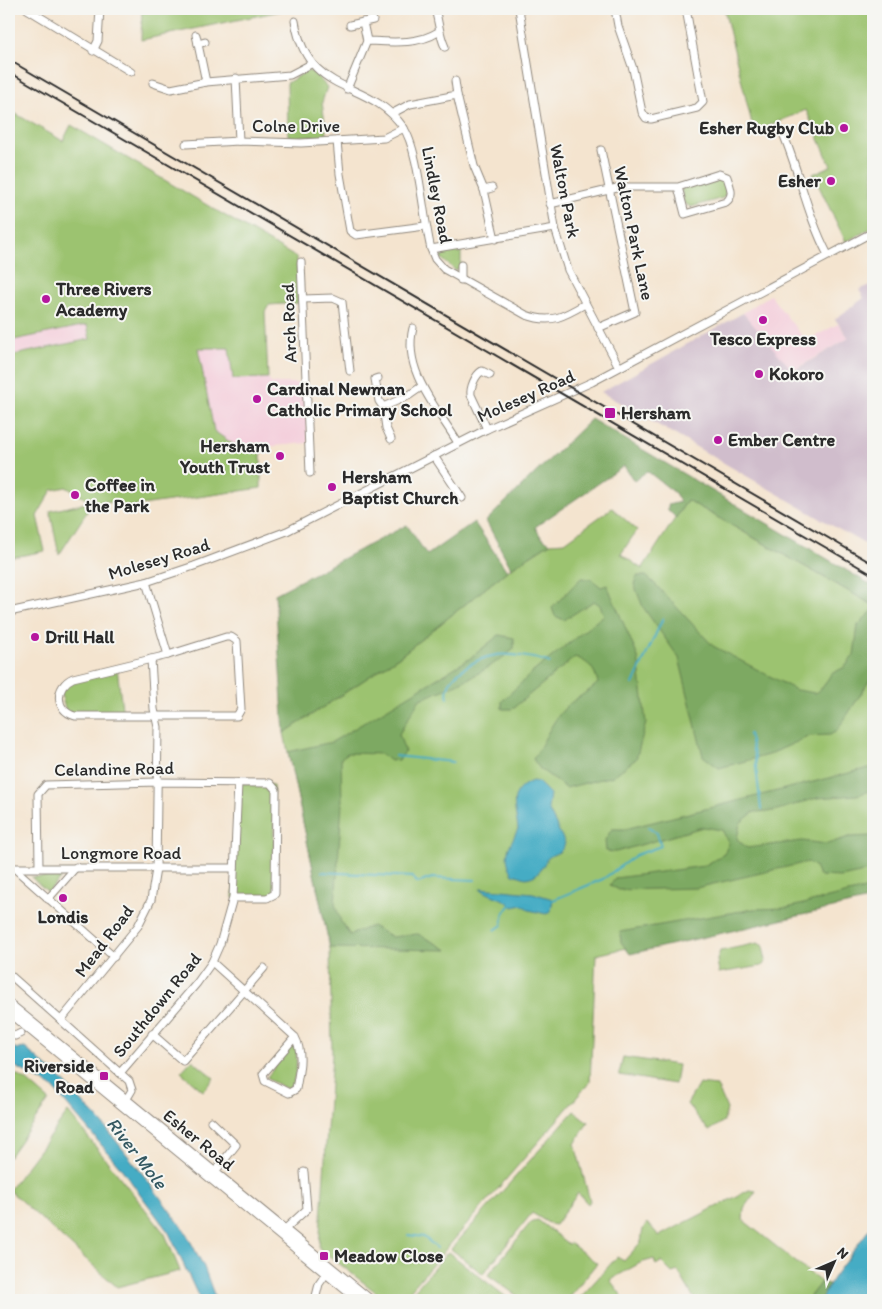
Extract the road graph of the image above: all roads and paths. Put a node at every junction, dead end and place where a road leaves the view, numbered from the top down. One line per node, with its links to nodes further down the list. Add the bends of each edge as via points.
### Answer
1 (27, 9): 15 (street)
2 (100, 9): 15 (street, via 98,41)
3 (434, 9): 11 (street)
4 (519, 9): 35 (street, Walton Park)
5 (615, 9): 6 (street, via 642,112 651,119 697,108 703,102)
6 (686, 9)
7 (373, 20): 9 (street)
8 (295, 21): 16 (street, Lindley Road, via 297,35)
9 (363, 22): 10 (street); 13 (street)
10 (350, 25)
11 (438, 32): 13 (street, via 399,43); 14 (street)
12 (196, 35): 19 (street, via 202,43)
13 (367, 41): 22 (street)
14 (446, 47)
15 (93, 51): 17 (street)
16 (311, 64): 18 (street, via 290,75); 22 (street, Lindley Road)
17 (131, 72)
18 (236, 78): 19 (street); 27 (street)
19 (206, 82): 21 (street, via 171,89)
20 (455, 82): 23 (street)
21 (153, 83)
22 (347, 89): 24 (street, Lindley Road)
23 (457, 95): 24 (street, via 410,104); 33 (street, via 474,166)
24 (393, 113): 25 (street, Lindley Road)
25 (404, 128): 28 (street, Colne Drive, via 384,138); 36 (street, Lindley Road, via 413,147)
26 (784, 136): 41 (street, via 797,167 800,189)
27 (239, 141): 28 (street, Colne Drive); 29 (street, Colne Drive)
28 (337, 141): 36 (street, via 350,231 356,236)
29 (186, 144)
30 (601, 150): 34 (street, Walton Park Lane)
31 (678, 187): 31 (street, via 724,175 732,193 726,202 685,214); 34 (street, via 621,187)
32 (492, 188): 33 (street)
33 (484, 190): 39 (street)
34 (610, 190): 35 (street); 48 (street, Walton Park Lane, via 635,312)
35 (550, 204): 37 (street, Walton Park)
36 (425, 226): 40 (street, Lindley Road)
37 (555, 228): 39 (street); 46 (street, Walton Park, via 568,270)
38 (873, 232): 41 (street, Molesey Road)
39 (495, 238): 40 (street)
40 (431, 249): 44 (street, Lindley Road, via 444,269)
41 (828, 255): 49 (street, Molesey Road)
42 (302, 262): 45 (street, Arch Road)
43 (460, 265): 44 (street)
44 (461, 280): 46 (street, Lindley Road, via 526,316 540,320 559,318)
45 (303, 299): 50 (street, via 333,298 342,302); 59 (street, Arch Road)
46 (585, 304): 48 (street, Walton Park)
47 (413, 328): 53 (street, via 410,340)
48 (598, 328): 49 (street, Walton Park)
49 (619, 368): 55 (street, Molesey Road)
50 (350, 371)
51 (490, 375): 55 (street, via 482,371 479,373 470,390)
52 (378, 378): 54 (street, via 375,379)
53 (421, 387): 54 (street); 57 (street)
54 (383, 407): 56 (street)
55 (487, 429): 57 (street, Molesey Road)
56 (391, 439)
57 (458, 443): 58 (street, Molesey Road)
58 (434, 456): 60 (street); 61 (street, Molesey Road, via 286,530)
59 (310, 474)
60 (462, 498)
61 (146, 582): 62 (street, Molesey Road); 63 (street)
62 (9, 612)
63 (168, 655): 64 (street); 65 (street, via 226,637 234,638 238,649 241,709 232,718)
64 (151, 659): 65 (street, Mead Road); 65 (street, via 74,678 62,686 59,698 66,712 75,716)
65 (156, 717): 66 (street, Mead Road)
66 (158, 782): 67 (street, Celandine Road); 68 (street, Celandine Road, via 50,784 40,789); 72 (street, Mead Road)
67 (238, 783): 71 (street, Southdown Road); 73 (street, via 270,783 276,787 276,891 270,898)
68 (39, 867): 69 (street, Longmore Road); 70 (street, Longmore Road)
69 (76, 867): 72 (street, Longmore Road); 74 (street)
70 (12, 868): 74 (street)
71 (234, 868): 72 (street, Longmore Road); 73 (street, Southdown Road)
72 (156, 869): 75 (street, Mead Road, via 151,900 138,926)
73 (233, 898): 76 (street, Southdown Road, via 226,930)
74 (48, 899): 75 (street)
75 (114, 957): 82 (street, Mead Road)
76 (212, 962): 79 (street); 85 (street, Southdown Road)
77 (264, 968): 79 (street)
78 (9, 974): 82 (street)
79 (244, 990): 85 (street, via 183,1061); 86 (street)
80 (9, 1004): 88 (main road, Esher Road)
81 (9, 1012): 93 (main road, Esher Road)
82 (61, 1020): 87 (street)
83 (9, 1033): 84 (street)
84 (21, 1034)
85 (152, 1034): 87 (street, Southdown Road)
86 (295, 1037): 86 (street, via 263,1074 265,1081 289,1093 296,1088 301,1061 300,1046)
87 (120, 1073): 88 (street, via 132,1087)
88 (126, 1100): 91 (main road, Esher Road)
89 (211, 1121): 91 (street, via 236,1144)
90 (304, 1172): 92 (street, via 307,1209)
91 (214, 1173): 92 (main road, Esher Road)
92 (284, 1230): 96 (main road, Esher Road)
93 (326, 1274): 94 (street); 95 (main road, Esher Road)
94 (315, 1300)
95 (359, 1300)
96 (370, 1300)

